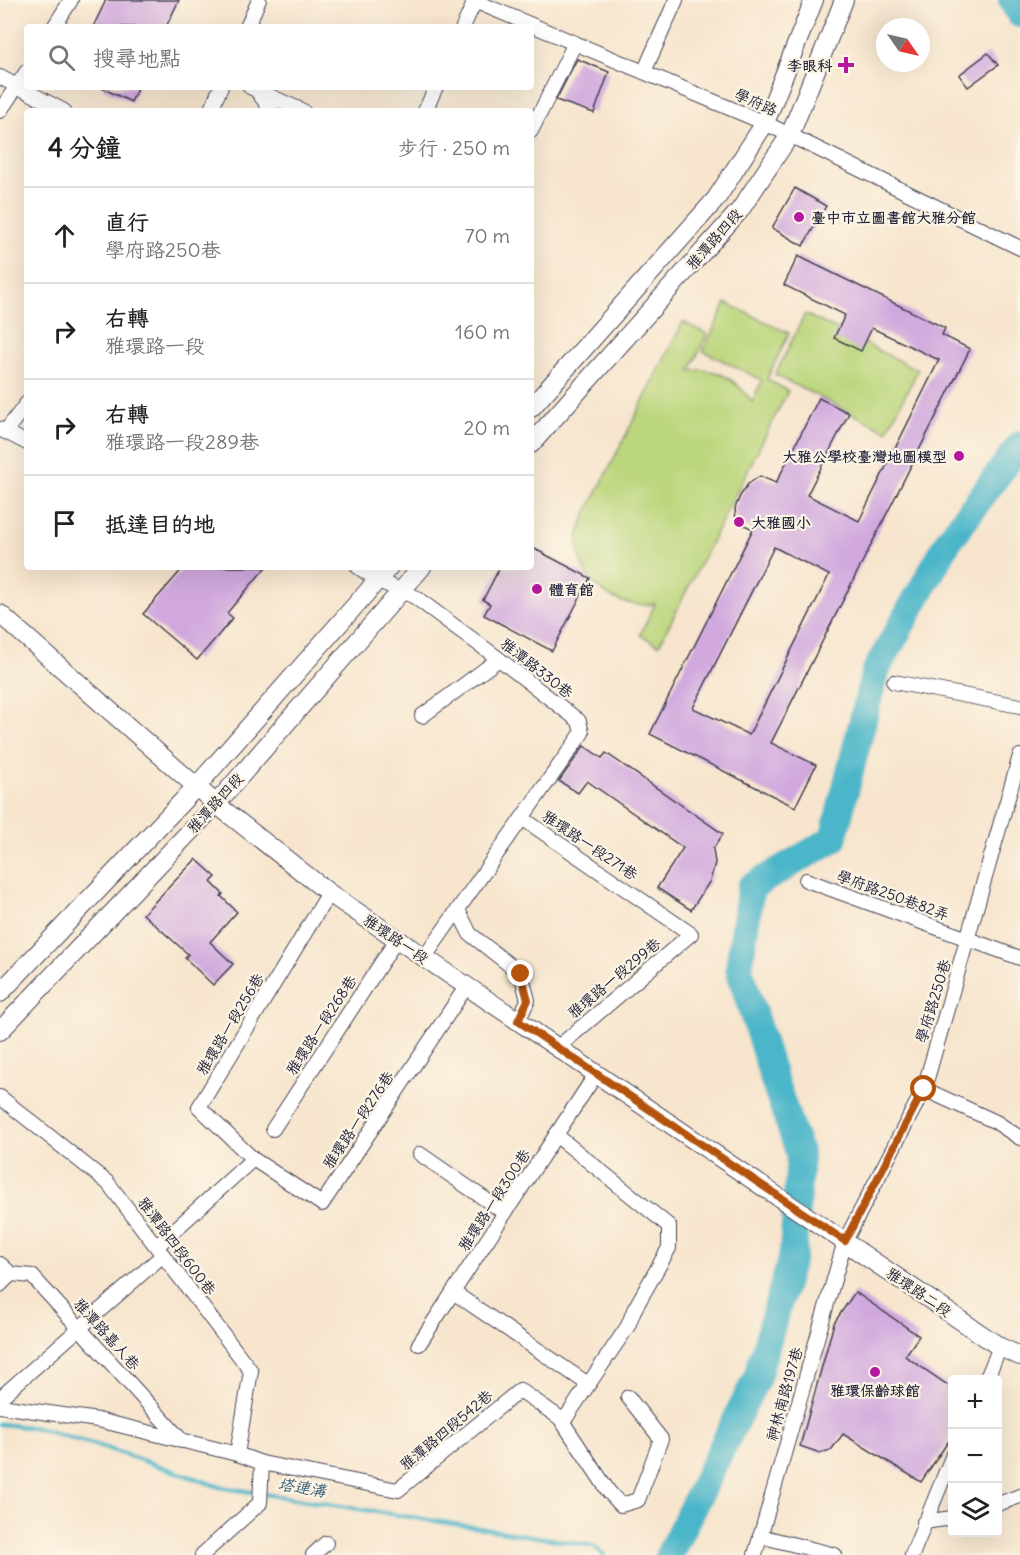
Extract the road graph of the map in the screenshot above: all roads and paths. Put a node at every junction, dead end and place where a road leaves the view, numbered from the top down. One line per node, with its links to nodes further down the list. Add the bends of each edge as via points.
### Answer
1 (71, 0): 7 (street)
2 (259, 0): 8 (street)
3 (676, 0): 13 (street)
4 (814, 0): 29 (street, 雅潭路四段)
5 (844, 0): 31 (street, 雅潭路四段)
6 (474, 1): 9 (street); 10 (street, 學府路)
7 (56, 24)
8 (248, 24)
9 (464, 24)
10 (529, 24)
11 (534, 26): 12 (street, 學府路)
12 (575, 43): 13 (street, 學府路); 30 (street)
13 (644, 72): 29 (street, 學府路)
14 (24, 75): 16 (street)
15 (0, 77): 16 (street)
16 (17, 86): 17 (street); 28 (street)
17 (24, 90)
18 (25, 90): 23 (street)
19 (219, 90): 24 (street)
20 (255, 90): 25 (street)
21 (257, 90): 26 (street)
22 (434, 90): 27 (street)
23 (58, 108)
24 (211, 108)
25 (270, 108)
26 (296, 108)
27 (426, 108)
28 (0, 111)
29 (765, 123): 31 (street, 學府路); 35 (street, 雅潭路四段, via 716,199)
30 (534, 125)
31 (790, 135): 33 (street, 學府路); 38 (street, 雅潭路四段, via 740,210)
32 (1020, 235): 33 (street)
33 (1004, 241): 34 (street, 學府路)
34 (1020, 248)
35 (534, 405)
36 (24, 406): 37 (street)
37 (2, 431): 39 (street)
38 (534, 441)
39 (24, 442)
40 (419, 570): 42 (street, 雅潭路四段)
41 (383, 574): 42 (street, 雅潭路330巷); 49 (street, 雅潭路四段)
42 (400, 591): 44 (street, 雅潭路330巷, via 415,597); 50 (street, 雅潭路四段)
43 (0, 614): 49 (street, 雅環路一段)
44 (499, 659): 47 (street); 51 (street, 雅潭路330巷, via 579,721 582,733)
45 (894, 682): 46 (street)
46 (1020, 706)
47 (422, 716)
48 (1020, 756): 57 (street, 學府路250巷)
49 (196, 787): 50 (street, 雅環路一段); 61 (street, 雅潭路四段)
50 (216, 804): 53 (street, 雅環路一段); 63 (street, 雅潭路四段)
51 (522, 818): 54 (street, 雅環路一段271巷); 55 (street, 雅環路一段271巷)
52 (806, 880): 57 (street, 學府路250巷82弄)
53 (329, 893): 56 (street, 雅環路一段); 72 (street, 雅環路一段256巷, via 199,1107)
54 (458, 910): 58 (street, 雅環路一段271巷); 62 (street, via 470,934 521,974 528,1000)
55 (691, 934): 64 (street, 雅環路一段299巷)
56 (397, 939): 58 (street, 雅環路一段); 68 (street, 雅環路一段268巷)
57 (969, 940): 59 (street, 學府路250巷82弄); 66 (street, 學府路250巷)
58 (424, 958): 60 (street, 雅環路一段)
59 (1020, 958)
60 (466, 987): 62 (street, 雅環路一段); 72 (street, 雅環路一段276巷, via 321,1204)
61 (0, 993)
62 (518, 1021): 64 (street, 雅環路一段)
63 (0, 1031)
64 (557, 1048): 65 (street, 雅環路一段)
65 (596, 1074): 69 (street, 雅環路一段300巷); 74 (street, 雅環路一段)
66 (924, 1089): 70 (street, via 986,1117); 75 (street, 學府路250巷)
67 (0, 1097): 76 (street, 雅潭路四段600巷, via 108,1183)
68 (273, 1129)
69 (556, 1135): 73 (street, 雅環路一段300巷); 86 (street, via 669,1226 669,1248 628,1326)
70 (1020, 1138)
71 (420, 1154): 73 (street)
72 (253, 1159): 76 (street)
73 (505, 1213): 80 (street, 雅環路一段300巷)
74 (820, 1225): 75 (street, 雅環路二段)
75 (845, 1241): 83 (street, 雅環路二段); 99 (street, 神林南路197巷)
76 (160, 1250): 81 (street); 92 (street, 雅潭路四段600巷, via 251,1371)
77 (0, 1264): 78 (street, 雅潭路嘉人巷)
78 (11, 1274): 79 (street); 81 (street, 雅潭路嘉人巷, via 32,1276)
79 (0, 1285)
80 (453, 1292): 82 (street, 雅環路一段300巷); 86 (street)
81 (80, 1328): 88 (street); 91 (street, 雅潭路嘉人巷)
82 (419, 1344)
83 (1000, 1347): 84 (street, 雅環路二段); 85 (street)
84 (1020, 1356)
85 (988, 1375)
86 (588, 1384): 90 (street)
87 (628, 1396): 90 (street, 雅潭路四段542巷, via 661,1439 638,1500 621,1505)
88 (0, 1398)
89 (0, 1406): 91 (street, 雅潭路四段542巷, via 98,1420)
90 (563, 1422): 93 (street, 雅潭路四段542巷, via 520,1389 399,1490)
91 (182, 1441): 92 (street, 雅潭路四段542巷)
92 (237, 1454): 93 (street, 雅潭路四段542巷)
93 (262, 1462): 101 (street, via 260,1503)
94 (948, 1466): 98 (street)
95 (1020, 1496): 96 (street)
96 (1002, 1503)
97 (948, 1519): 98 (street)
98 (924, 1522): 105 (street)
99 (760, 1536): 103 (street, 神林南路197巷); 104 (street)
100 (326, 1543): 102 (street)
101 (202, 1555)
102 (313, 1555)
103 (754, 1555)
104 (835, 1555)
105 (912, 1555)

